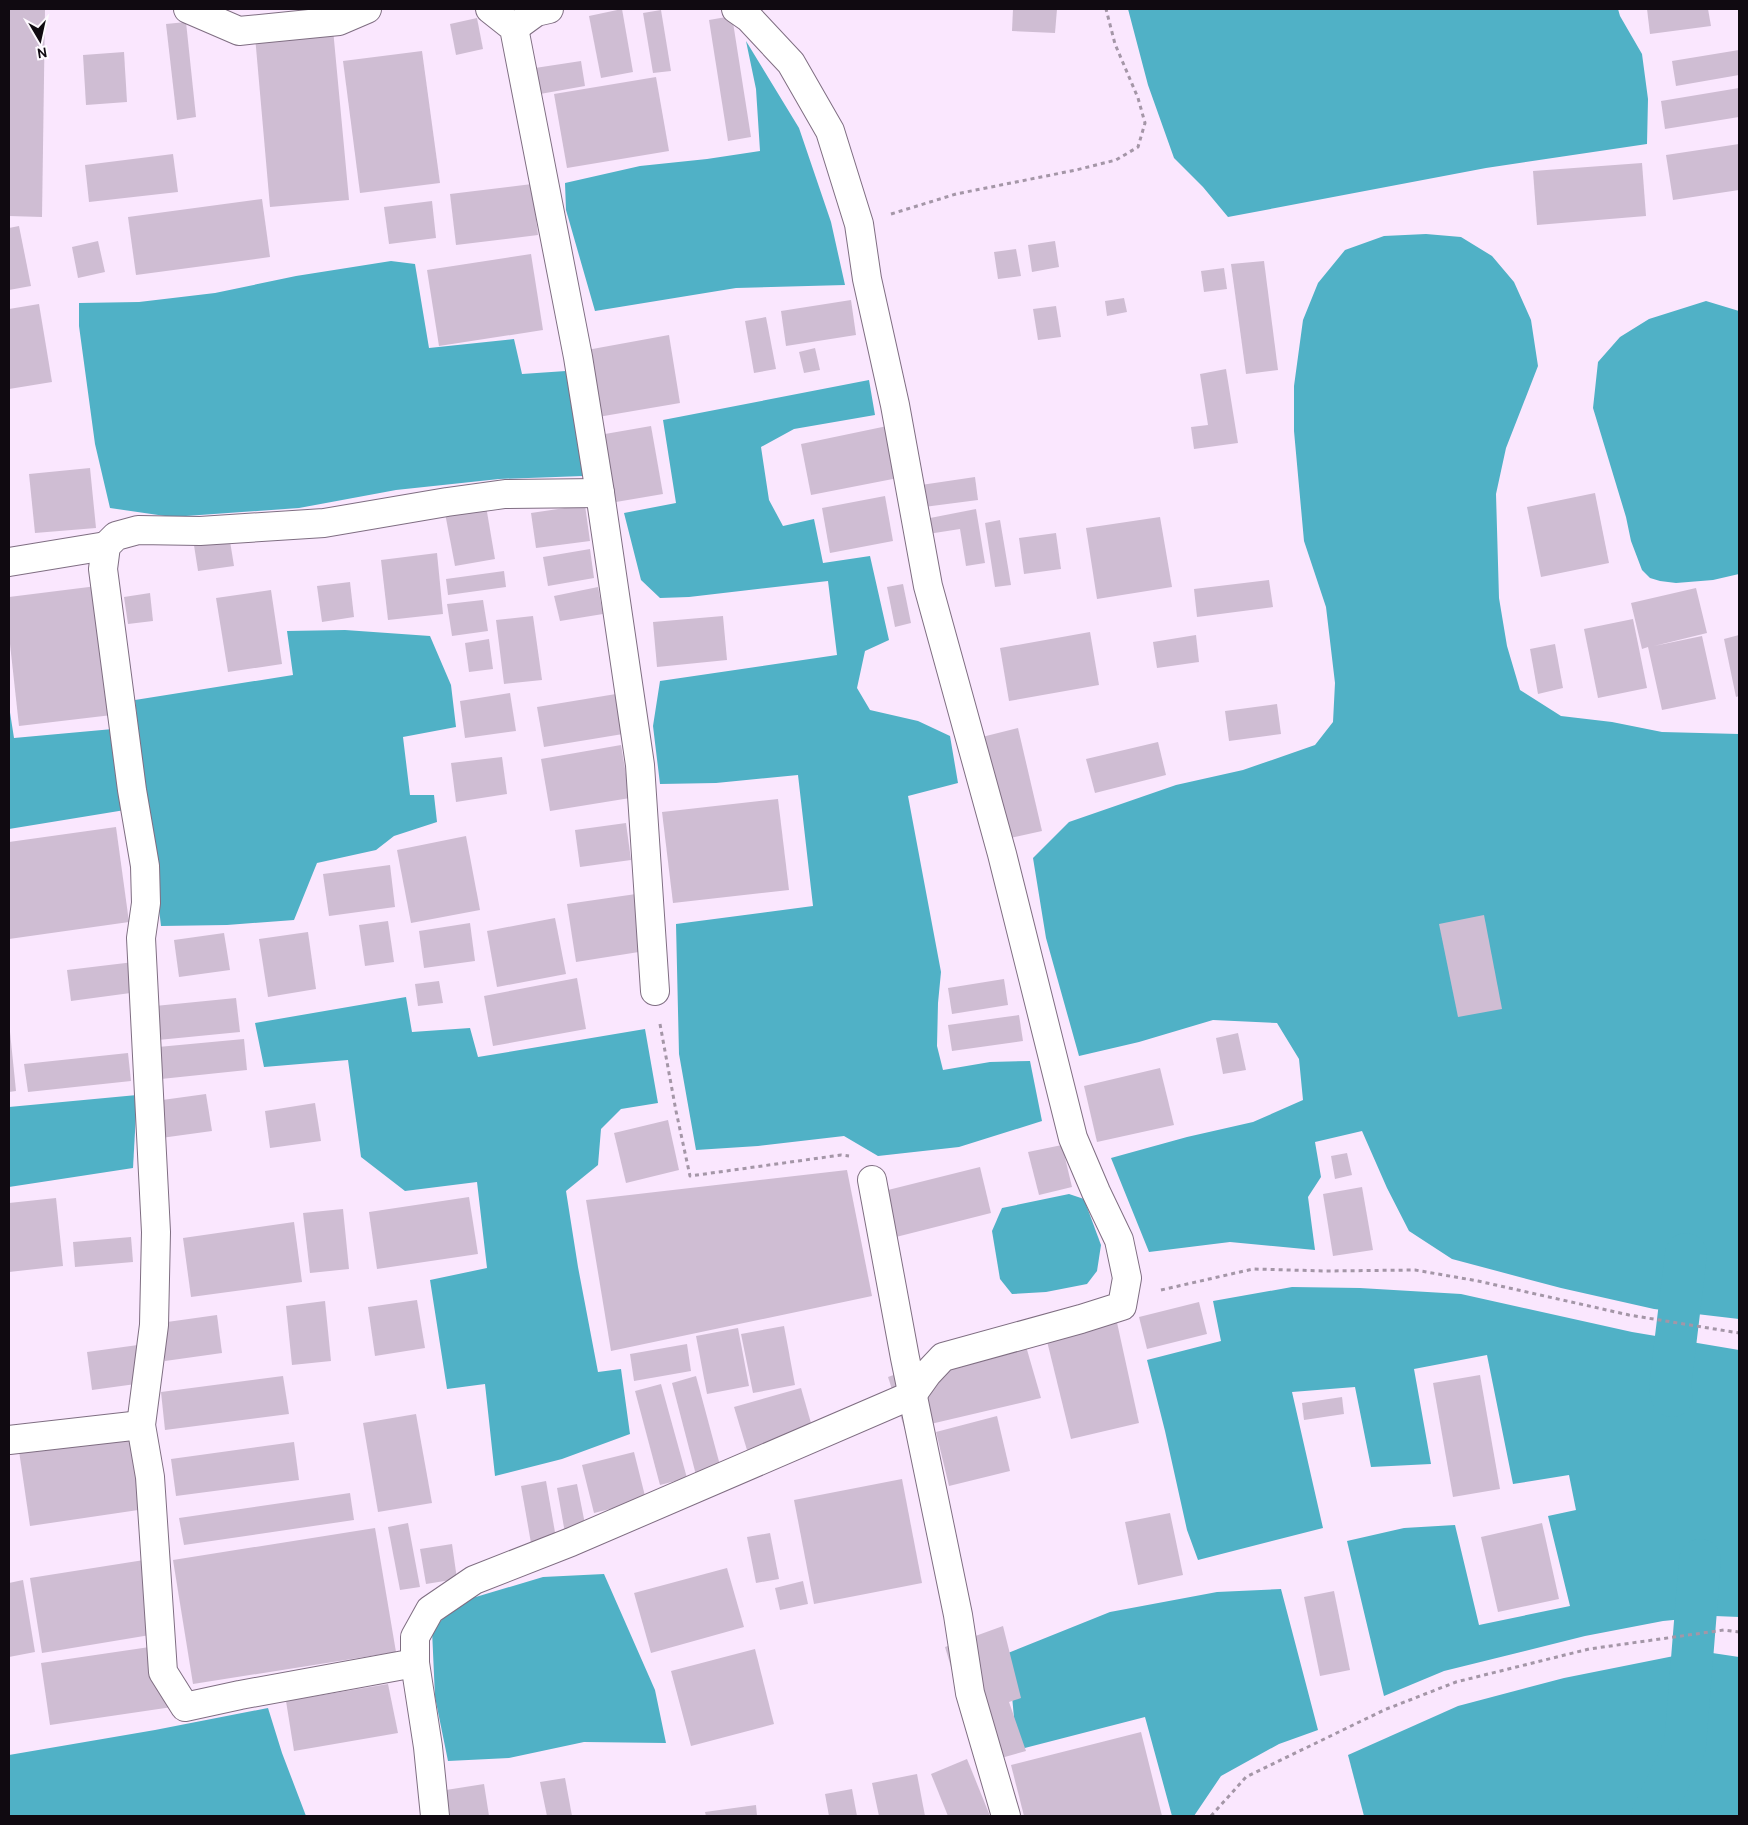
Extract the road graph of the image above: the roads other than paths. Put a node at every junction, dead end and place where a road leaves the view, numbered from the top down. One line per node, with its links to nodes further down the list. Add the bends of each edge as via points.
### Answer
1 (188, 9): 2 (street, via 239,30 339,21)
2 (367, 9)
3 (490, 9): 6 (street)
4 (549, 9): 6 (street, via 536,12)
5 (736, 9): 12 (street, via 749,18 791,63 830,131 859,224 928,586 1002,854 1074,1138 1119,1240 1127,1278 1122,1306 943,1357)
6 (514, 28): 7 (street, via 578,357)
7 (600, 493): 8 (street, via 505,494 324,523 200,531 138,530 116,536); 10 (street, via 640,765)
8 (106, 546): 9 (street); 13 (street, via 103,569 145,866 146,903 141,938 156,1232 154,1324)
9 (9, 562)
10 (656, 991)
11 (872, 1180): 12 (street)
12 (912, 1395): 15 (street, via 571,1542 474,1580 430,1610 415,1636); 17 (street, via 958,1615 970,1693)
13 (141, 1425): 14 (street); 15 (street, via 150,1476 163,1672 185,1707)
14 (9, 1440)
15 (415, 1663): 16 (street)
16 (435, 1816)
17 (1006, 1816)

